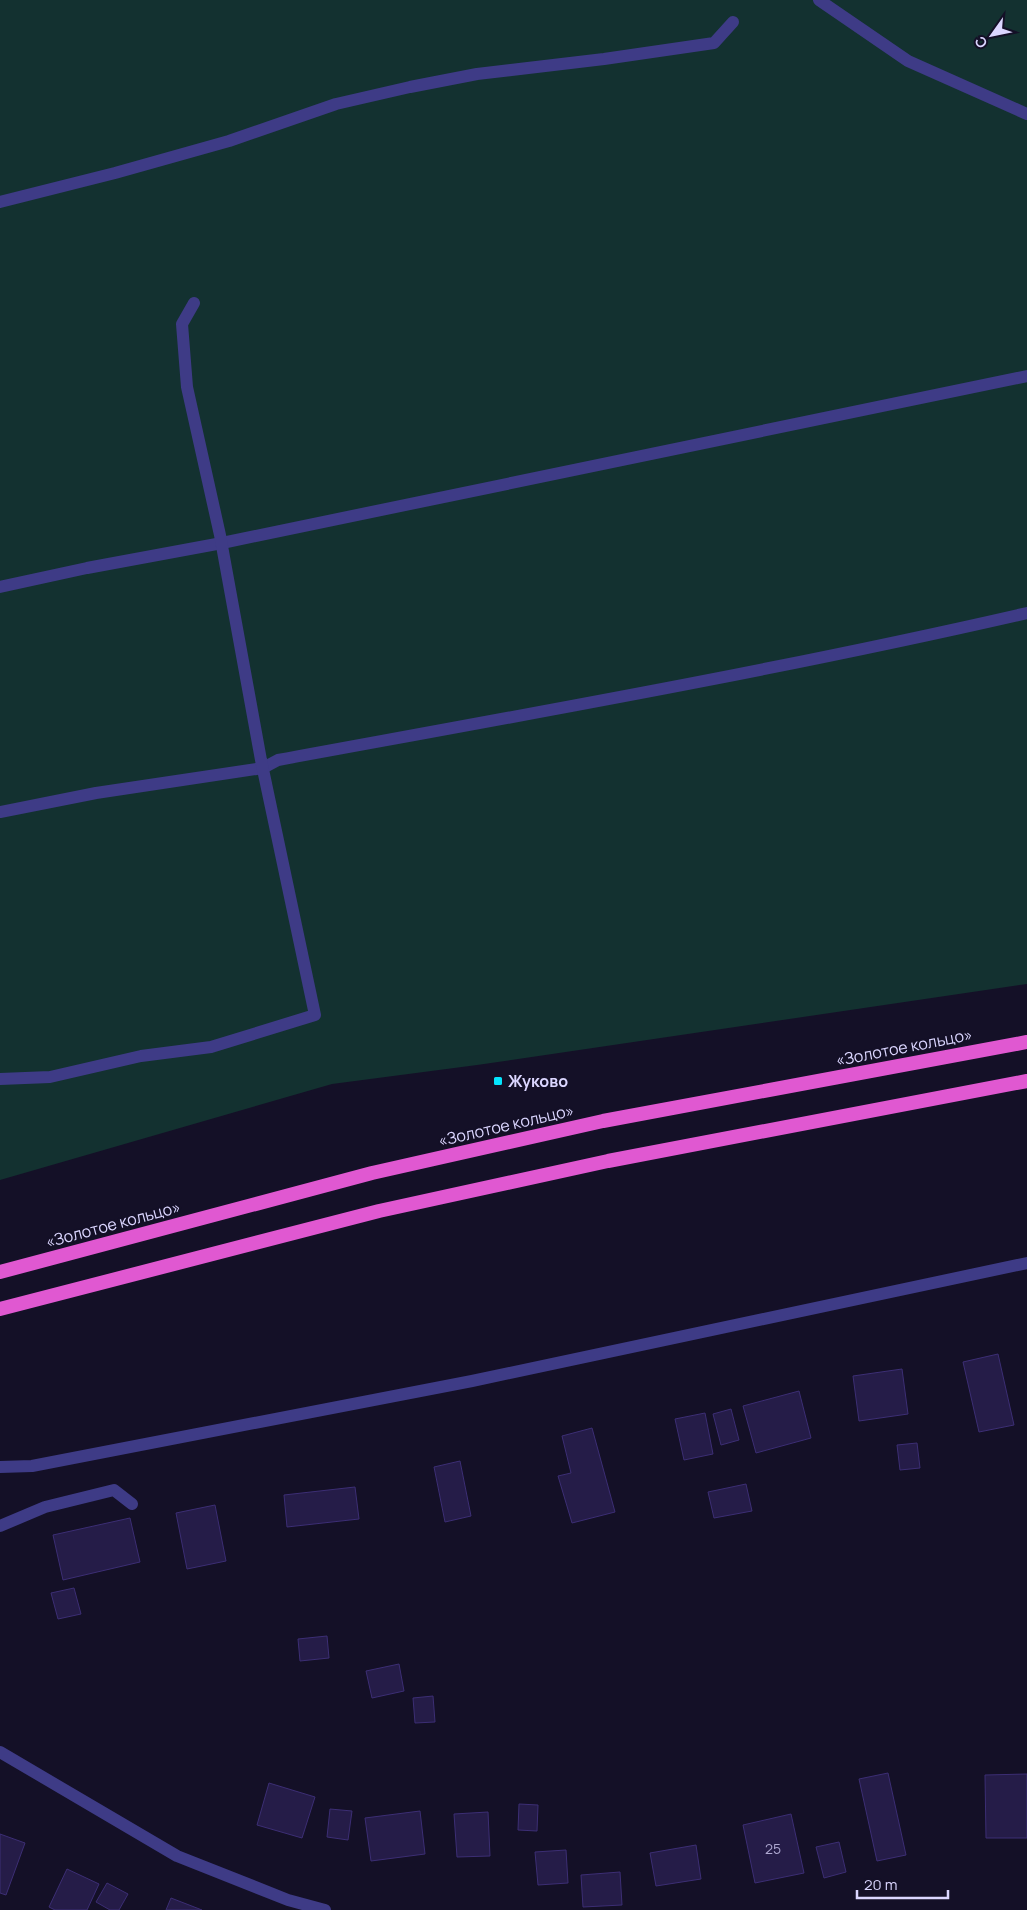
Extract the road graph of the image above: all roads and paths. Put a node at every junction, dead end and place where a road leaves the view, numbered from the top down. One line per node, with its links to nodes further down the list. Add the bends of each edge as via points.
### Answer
1 (819, 0): 3 (street, via 908,61)
2 (733, 22): 4 (street, via 714,43 477,74 410,87 336,104 229,141 115,174)
3 (1027, 114)
4 (0, 202)
5 (194, 303): 7 (street, via 182,324 187,388)
6 (1027, 376): 7 (street)
7 (222, 543): 8 (street); 10 (street)
8 (0, 587)
9 (1027, 613): 10 (street, via 888,645 634,695 278,760)
10 (263, 768): 11 (street, via 96,793); 13 (street, via 315,1015 211,1047 141,1056 50,1077)
11 (0, 812)
12 (1027, 1042): 16 (highway, «Золотое кольцо», via 604,1121 391,1168)
13 (0, 1079)
14 (1027, 1081): 17 (highway, via 608,1161 379,1212)
15 (1027, 1263): 18 (street, via 472,1380 32,1466)
16 (0, 1272)
17 (0, 1309)
18 (0, 1468)
19 (132, 1504): 20 (street, via 114,1490 45,1507)
20 (0, 1526)
21 (0, 1752): 22 (street, via 177,1856 288,1900)
22 (325, 1910)

